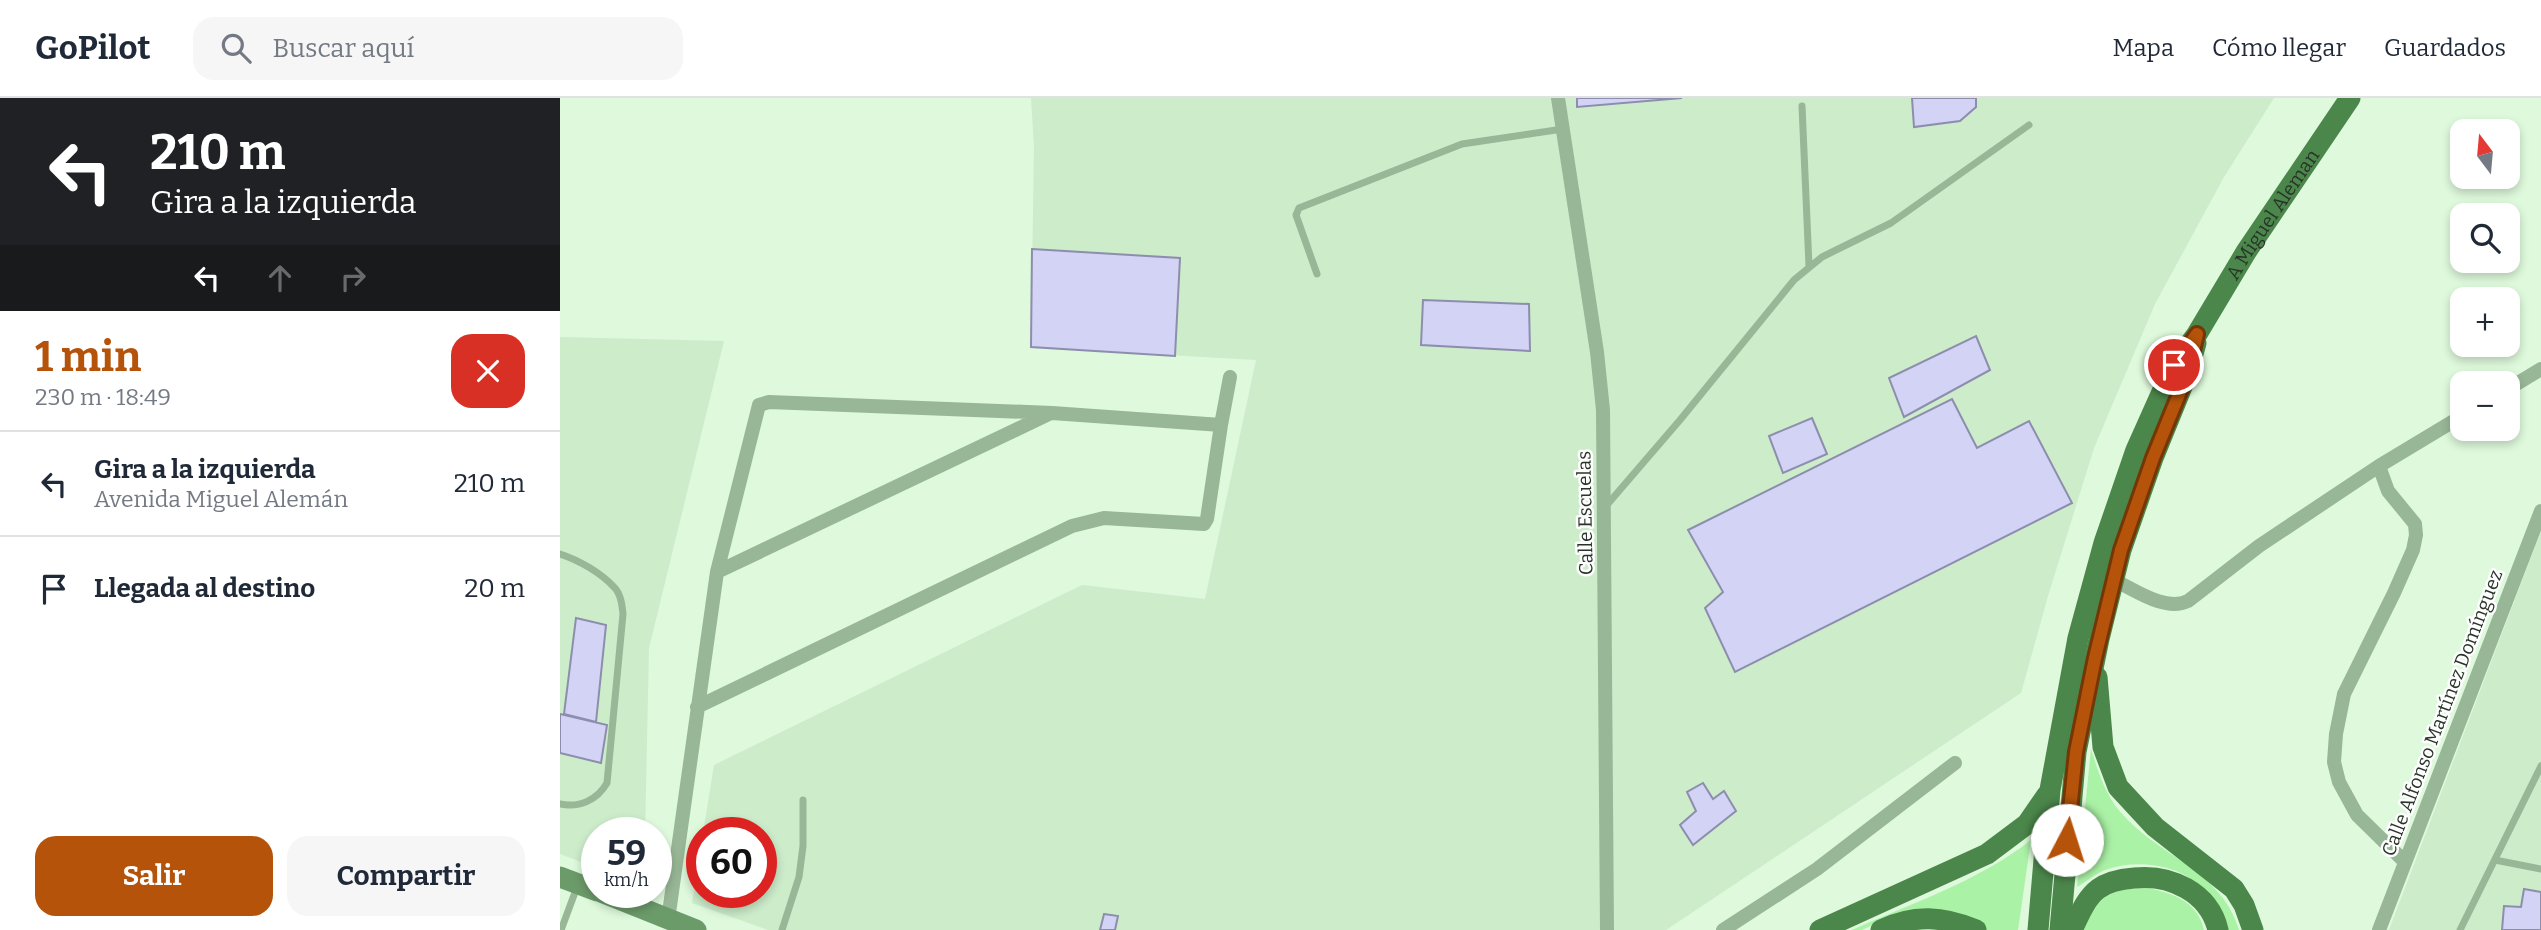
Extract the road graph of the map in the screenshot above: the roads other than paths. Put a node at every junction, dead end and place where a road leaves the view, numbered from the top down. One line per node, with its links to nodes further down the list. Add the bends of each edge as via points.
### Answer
1 (1558, 98): 5 (street, Calle Escuelas)
2 (2350, 98): 14 (main road, A Miguel Aleman, via 2197,334 2188,372)
3 (1802, 106): 6 (lane)
4 (2029, 125): 6 (lane, via 1892,223)
5 (1563, 129): 7 (lane, via 1462,144 1299,208 1296,215); 16 (street, Calle Escuelas, via 1597,352)
6 (1809, 266): 16 (lane)
7 (1317, 274)
8 (2541, 369): 10 (street)
9 (1230, 377): 13 (street)
10 (2520, 382)
11 (1052, 413): 13 (street); 19 (street); 19 (street, via 762,403 756,411)
12 (2450, 423): 15 (street)
13 (1221, 425): 22 (street, via 1204,524 1104,518 1072,526)
14 (2144, 454): 20 (main road); 25 (main road, via 2104,543 2089,592)
15 (2379, 466): 20 (street, via 2179,605 2166,604); 29 (street, via 2388,491 2415,524 2416,535 2394,593 2344,694 2334,761 2339,782 2357,815)
16 (1605, 507): 33 (street, Calle Escuelas)
17 (2541, 511): 29 (street, Calle Alfonso Martínez Domínguez)
18 (560, 554): 27 (lane, via 583,564 615,588 623,614 607,783 600,795 580,805)
19 (716, 572): 22 (street)
20 (2114, 580): 21 (main road)
21 (2095, 658): 45 (main road, via 2076,752); 48 (main road, via 2103,747 2118,787 2155,827 2234,889)
22 (697, 707): 34 (street)
23 (1955, 763): 40 (street, via 1817,869)
24 (2541, 766): 28 (lane)
25 (2050, 790): 41 (main road, via 2027,824 1987,854); 44 (main road)
26 (803, 800): 37 (lane, via 799,877)
27 (560, 804)
28 (2495, 859): 30 (lane); 50 (lane)
29 (2405, 862): 49 (street, Calle Alfonso Martínez Domínguez)
30 (2541, 869)
31 (581, 892): 35 (lane)
32 (638, 908): 34 (main road)
33 (1607, 915): 38 (street, Calle Escuelas); 39 (street)
34 (668, 920): 36 (main road)
35 (561, 930)
36 (696, 930)
37 (782, 930)
38 (1607, 930)
39 (1619, 930)
40 (1723, 930)
41 (1820, 930)
42 (1881, 930): 43 (main road, via 1899,921 1928,917)
43 (1976, 930)
44 (2038, 930)
45 (2060, 930)
46 (2071, 930): 47 (main road, via 2098,889 2118,879 2150,876 2194,893 2207,906)
47 (2218, 930)
48 (2253, 930)
49 (2379, 930)
50 (2460, 930)

